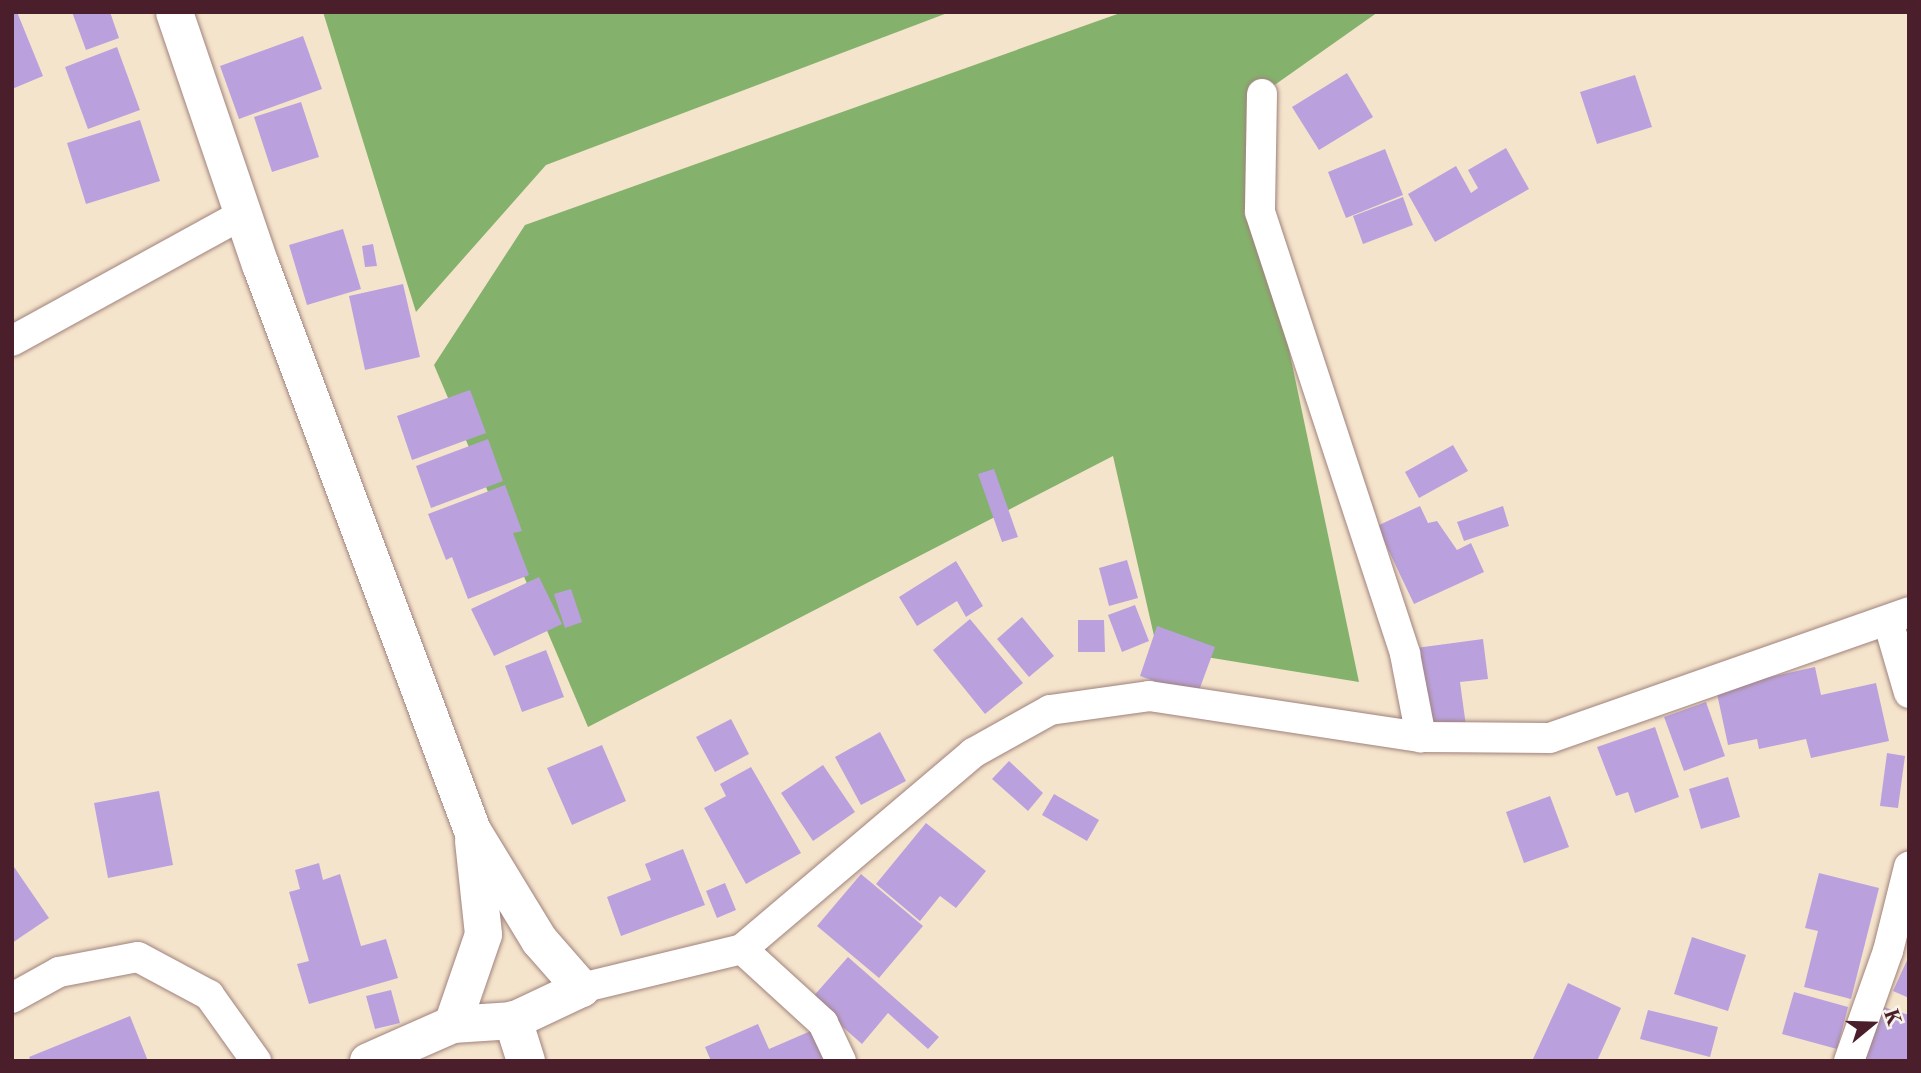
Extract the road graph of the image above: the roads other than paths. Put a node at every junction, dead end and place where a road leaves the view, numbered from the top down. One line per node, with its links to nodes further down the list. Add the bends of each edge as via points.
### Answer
1 (174, 12): 3 (street)
2 (1262, 94): 7 (street, via 1260,212 1405,654)
3 (243, 214): 4 (street); 8 (street)
4 (12, 341)
5 (1898, 616): 6 (street); 7 (street, via 1550,738)
6 (1909, 693)
7 (1421, 737): 10 (street, via 1149,696 1050,710 973,753)
8 (472, 830): 11 (street, via 539,940); 14 (street, via 483,934)
9 (1909, 867): 19 (street, via 1888,951)
10 (742, 949): 11 (street); 18 (street, via 823,1023)
11 (581, 988): 13 (street)
12 (12, 999): 15 (street, via 59,972 138,957 209,995)
13 (513, 1020): 14 (street); 17 (main road)
14 (452, 1024): 16 (street)
15 (256, 1061)
16 (368, 1061)
17 (526, 1061)
18 (841, 1061)
19 (1849, 1061)

